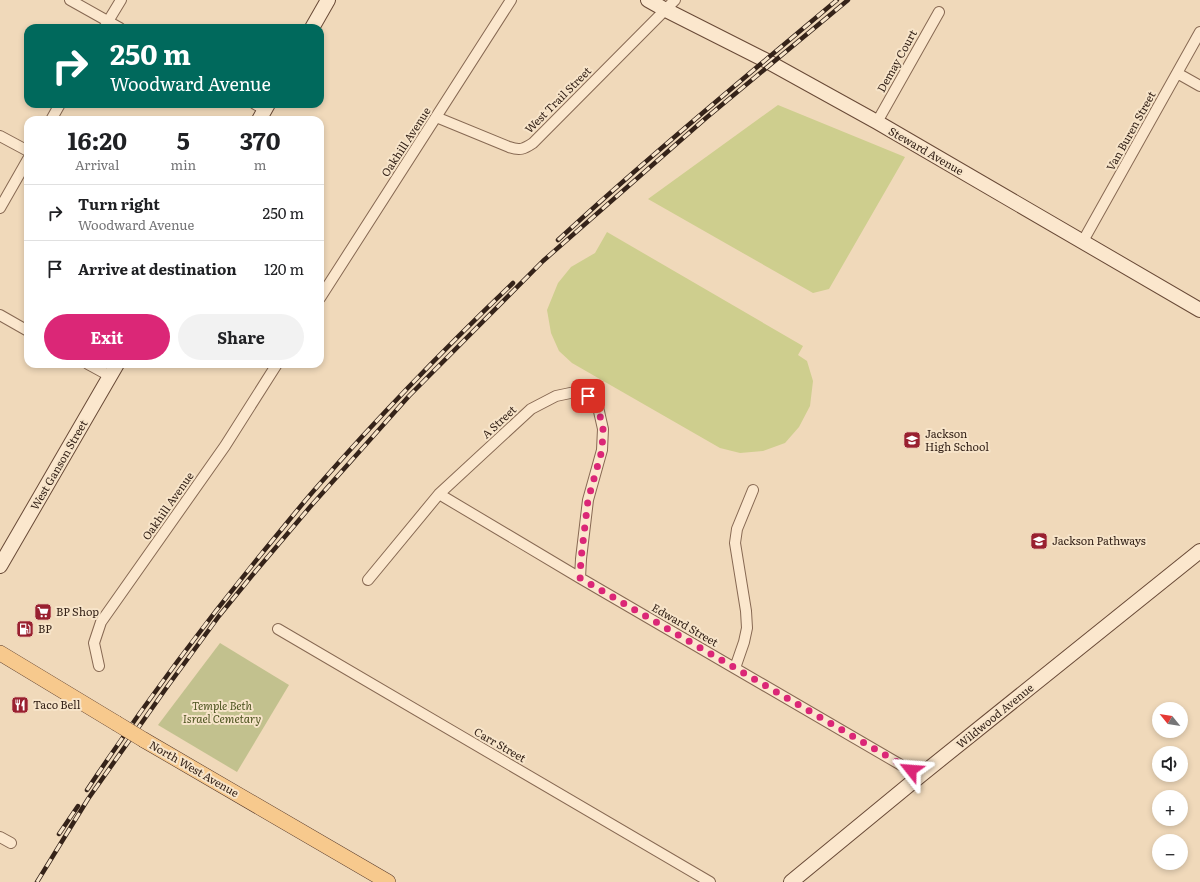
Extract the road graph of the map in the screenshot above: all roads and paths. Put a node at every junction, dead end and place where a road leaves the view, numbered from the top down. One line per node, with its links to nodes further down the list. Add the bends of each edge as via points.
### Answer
1 (70, 0): 8 (street)
2 (121, 0): 9 (street)
3 (328, 0): 10 (street)
4 (511, 0): 14 (street, Oakhill Avenue)
5 (648, 0): 6 (street, Steward Avenue)
6 (670, 5): 14 (street, West Trail Street, via 525,149 516,150); 15 (street, Steward Avenue)
7 (939, 12): 15 (street, Demay Court)
8 (105, 24)
9 (107, 24)
10 (314, 24)
11 (1200, 32): 12 (street, Van Buren Street)
12 (1177, 73): 13 (street); 20 (street, Van Buren Street)
13 (1200, 86)
14 (436, 117): 21 (street, Oakhill Avenue)
15 (877, 122): 20 (street, Steward Avenue)
16 (0, 136): 17 (street)
17 (24, 149)
18 (24, 166): 19 (street)
19 (0, 208)
20 (1083, 241): 22 (street, Steward Avenue)
21 (324, 292)
22 (1200, 310)
23 (0, 315): 24 (street)
24 (24, 329)
25 (95, 368): 28 (street)
26 (115, 368): 28 (street, West Ganson Street)
27 (274, 368): 37 (street, Oakhill Avenue, via 224,446 101,622 94,643)
28 (110, 376): 32 (street, West Ganson Street)
29 (753, 490): 38 (street, via 737,529 735,543 747,628)
30 (439, 494): 33 (street, Edward Street); 33 (street, A Street, via 531,409 556,396 575,392 588,396 598,407 603,429 602,450 588,500); 34 (street, A Street)
31 (1200, 551): 39 (street, Wildwood Avenue)
32 (0, 566)
33 (580, 578): 38 (street, Edward Street)
34 (368, 580)
35 (278, 629): 43 (street, Carr Street)
36 (0, 654): 42 (main road, North West Avenue, bridge)
37 (99, 666)
38 (735, 668): 39 (street, Edward Street, via 894,762)
39 (921, 775): 44 (street, Wildwood Avenue)
40 (0, 837): 41 (street)
41 (11, 843)
42 (388, 882)
43 (710, 882)
44 (791, 882)

